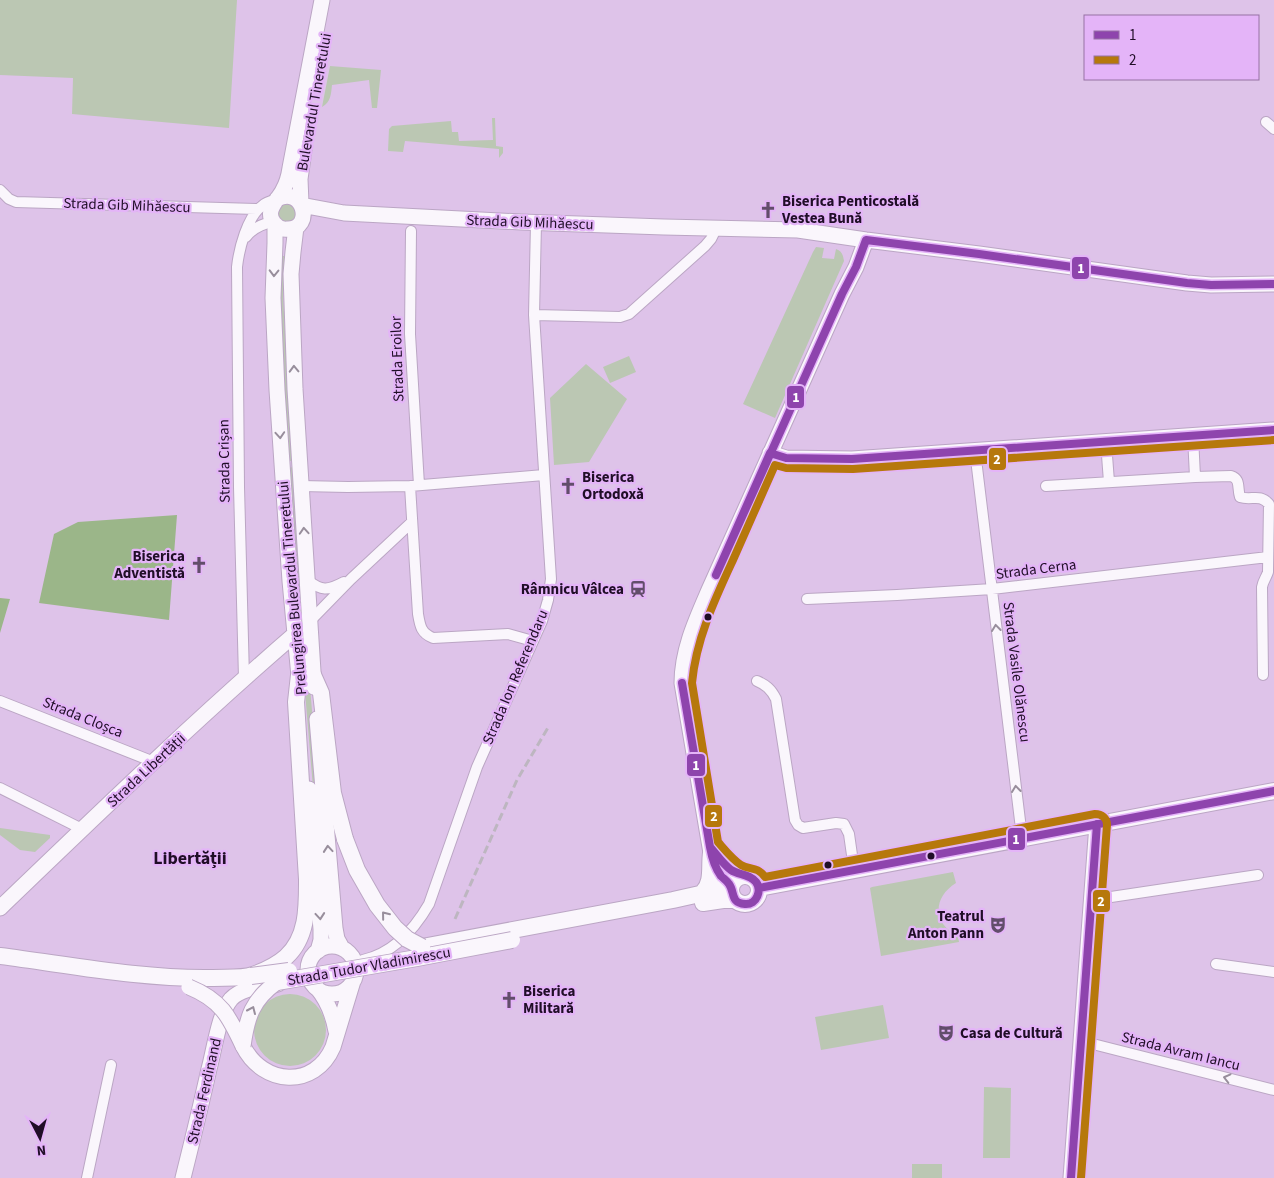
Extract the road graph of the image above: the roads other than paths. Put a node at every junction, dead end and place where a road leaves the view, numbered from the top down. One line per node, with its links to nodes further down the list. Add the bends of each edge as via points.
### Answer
1 (322, 0): 4 (main road, Bulevardul Tineretului, via 290,168)
2 (332, 0): 5 (main road, Bulevardul Tineretului, via 302,161)
3 (0, 190): 6 (street, Strada Gib Mihăescu, via 16,202)
4 (277, 200): 5 (main road, via 285,196); 6 (street); 8 (main road, Bulevardul Tineretului, via 270,210)
5 (301, 204): 7 (main road, Strada Gib Mihăescu); 10 (main road, Bulevardul Tineretului, via 304,214)
6 (258, 209): 15 (street, Strada Crișan)
7 (344, 213): 9 (main road, Strada Gib Mihăescu); 10 (main road, Strada Gib Mihăescu)
8 (274, 223): 10 (main road, via 285,230); 15 (street, via 253,230); 38 (main road, Prelungirea Bulevardul Tineretului, one-way to 38, via 277,390)
9 (536, 223): 11 (main road, Strada Gib Mihăescu); 19 (street, Strada Ion Referendaru)
10 (298, 225): 29 (main road, Prelungirea Bulevardul Tineretului, one-way to 10, via 291,287 292,252)
11 (716, 229): 13 (main road, Strada Gib Mihăescu, via 798,230); 19 (street, via 705,246 629,314 620,317)
12 (411, 231): 28 (street, Strada Eroilor)
13 (839, 235): 14 (main road, Strada Gib Mihăescu); 17 (main road, via 851,247)
14 (866, 240): 16 (main road, Strada Gib Mihăescu); 17 (main road)
15 (242, 244): 43 (street, Strada Crișan, via 237,267)
16 (906, 244): 17 (main road, via 876,252); 18 (main road, Strada Gib Mihăescu, via 1187,283)
17 (856, 266): 24 (main road)
18 (1274, 284)
19 (534, 315): 25 (street, Strada Ion Referendaru)
20 (1274, 430): 21 (main road)
21 (1193, 436): 22 (main road); 26 (street)
22 (1106, 442): 23 (main road); 27 (street)
23 (975, 451): 24 (main road, via 852,459 786,458); 35 (street, Strada Vasile Olănescu)
24 (770, 453): 52 (main road, via 708,590 682,669)
25 (544, 475): 28 (street); 39 (street, Strada Ion Referendaru, via 551,579 542,621)
26 (1195, 477): 27 (street); 32 (street, via 1231,476 1238,481 1240,497 1261,498 1269,504)
27 (1109, 482): 30 (street)
28 (414, 485): 29 (street); 31 (street)
29 (301, 486): 34 (main road, Prelungirea Bulevardul Tineretului, one-way to 29)
30 (1046, 486)
31 (412, 522): 33 (street); 39 (street, via 422,632 433,638 508,634)
32 (1268, 557): 35 (street, Strada Cerna); 42 (street, via 1268,572 1262,587)
33 (351, 578): 34 (street, via 326,589); 37 (street)
34 (307, 580): 37 (main road, Prelungirea Bulevardul Tineretului)
35 (992, 589): 36 (street, Strada Cerna); 51 (street, Strada Vasile Olănescu, one-way to 35)
36 (808, 599)
37 (309, 622): 41 (main road, Prelungirea Bulevardul Tineretului)
38 (295, 634): 40 (main road, Strada Libertății); 41 (main road, Prelungirea Bulevardul Tineretului)
39 (533, 640): 65 (street, Strada Ion Referendaru, via 477,766 429,904 418,922 396,945 373,958)
40 (279, 647): 41 (main road, via 291,652); 43 (main road, Strada Libertății)
41 (303, 671): 61 (main road, one-way to 41, bridge, via 407,939 385,916 357,870 333,793 321,693); 62 (main road, Prelungirea Bulevardul Tineretului, one-way to 41, via 334,928); 63 (main road, Prelungirea Bulevardul Tineretului, one-way to 63, via 322,929); 69 (main road, bridge, via 296,702 306,918 295,946 287,956)
42 (1263, 674)
43 (244, 678): 46 (main road, Strada Libertății)
44 (757, 681): 53 (street, via 766,685 776,699 795,820 803,828 844,824 849,834)
45 (0, 700): 46 (street, Strada Cloșca)
46 (154, 762): 50 (main road, Strada Libertății)
47 (0, 788): 50 (street)
48 (1274, 791): 49 (main road)
49 (1097, 824): 51 (main road); 58 (main road)
50 (82, 830): 59 (main road, Strada Libertății)
51 (1022, 838): 53 (main road)
52 (710, 849): 55 (main road, via 735,873); 57 (main road, via 710,881)
53 (854, 869): 56 (main road)
54 (1258, 875): 58 (street)
55 (735, 887): 56 (main road, via 746,876 755,879); 56 (main road, Strada Tudor Vladimirescu, via 738,902 745,904 757,898); 57 (main road, Strada Tudor Vladimirescu); 60 (main road, Strada Tudor Vladimirescu, via 714,901)
56 (759, 888)
57 (703, 892): 60 (main road, Strada Tudor Vladimirescu)
58 (1091, 900): 75 (main road)
59 (0, 908)
60 (648, 909): 61 (main road, Strada Tudor Vladimirescu); 71 (main road, Strada Tudor Vladimirescu, bridge, via 417,958)
61 (422, 947): 69 (main road, Strada Tudor Vladimirescu, bridge)
62 (342, 948): 63 (main road, via 330,946); 65 (main road, Prelungirea Bulevardul Tineretului)
63 (314, 955): 71 (main road, via 298,972); 72 (main road, Prelungirea Bulevardul Tineretului, via 309,964 309,974)
64 (0, 956): 69 (main road, Strada Tudor Vladimirescu, via 173,977)
65 (354, 962): 70 (main road)
66 (1216, 964): 68 (street)
67 (0, 965): 73 (main road, Strada Tudor Vladimirescu)
68 (1274, 972)
69 (251, 976)
70 (353, 981): 72 (main road, via 336,993 323,992); 74 (main road)
71 (279, 983): 72 (main road, via 301,981); 73 (main road, Strada Tudor Vladimirescu, bridge); 76 (main road, one-way to 71, bridge, via 251,1011 262,994); 80 (main road, Strada Ferdinand, via 239,993 227,1004)
72 (315, 986): 74 (main road, via 328,1004)
73 (189, 987): 76 (main road, bridge, via 217,1003 230,1019)
74 (337, 1033): 76 (main road, via 330,1055 321,1066 298,1076 284,1077 267,1072 253,1061)
75 (1081, 1041): 78 (street, Strada Avram Iancu, one-way to 75); 81 (main road)
76 (243, 1046)
77 (110, 1064): 79 (street)
78 (1274, 1090)
79 (87, 1178)
80 (183, 1178)
81 (1071, 1178)

